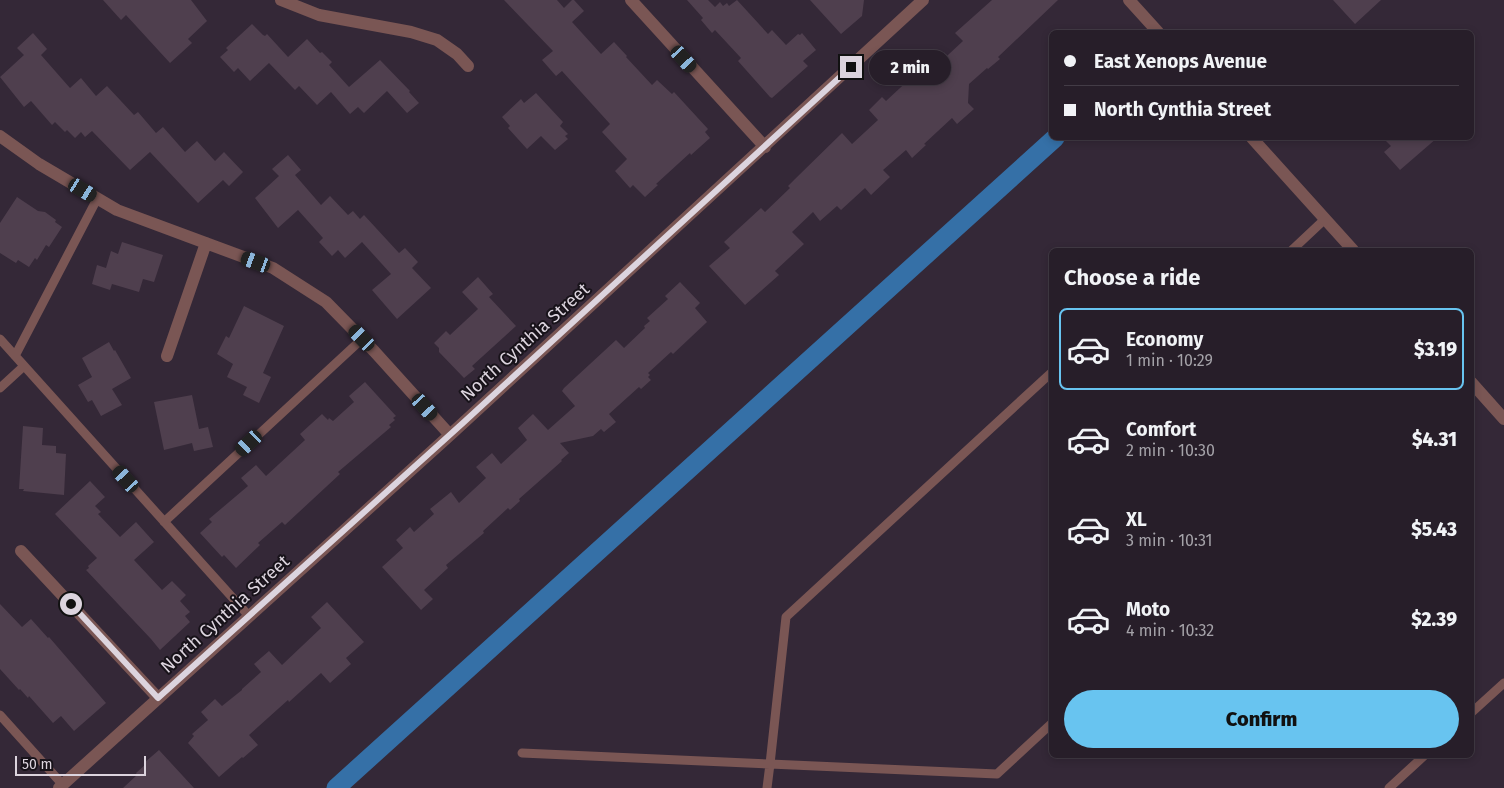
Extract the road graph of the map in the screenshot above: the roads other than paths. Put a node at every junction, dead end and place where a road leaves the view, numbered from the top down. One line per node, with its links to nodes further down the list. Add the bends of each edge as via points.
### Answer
1 (281, 0): 6 (street, via 319,14 437,40)
2 (631, 0): 9 (street)
3 (923, 0): 9 (street, North Cynthia Street)
4 (1129, 0): 5 (street)
5 (1156, 30)
6 (468, 66)
7 (0, 136): 10 (street, via 39,164)
8 (1254, 140): 11 (street)
9 (765, 147): 24 (street, North Cynthia Street)
10 (97, 198): 12 (street, via 117,210); 17 (lane)
11 (1325, 219): 13 (lane); 14 (street)
12 (206, 243): 15 (street, via 273,268 326,302); 18 (street)
13 (1294, 248)
14 (1351, 248)
15 (362, 338): 24 (street); 25 (lane)
16 (0, 339): 17 (lane)
17 (15, 356): 19 (lane)
18 (167, 356)
19 (24, 366): 22 (lane); 25 (lane)
20 (1049, 374): 35 (lane, via 786,617)
21 (1474, 385): 23 (street)
22 (0, 388)
23 (1504, 419)
24 (450, 435): 27 (street, North Cynthia Street)
25 (164, 522): 27 (lane)
26 (22, 551): 29 (street)
27 (249, 616): 29 (street, North Cynthia Street)
28 (1504, 683): 30 (lane)
29 (158, 698): 36 (street, North Cynthia Street)
30 (1474, 710)
31 (0, 715): 36 (lane)
32 (1049, 726): 35 (lane, via 997,774)
33 (522, 753): 35 (lane)
34 (1422, 758): 38 (lane)
35 (770, 764): 37 (lane)
36 (61, 786)
37 (767, 788)
38 (1389, 788)

